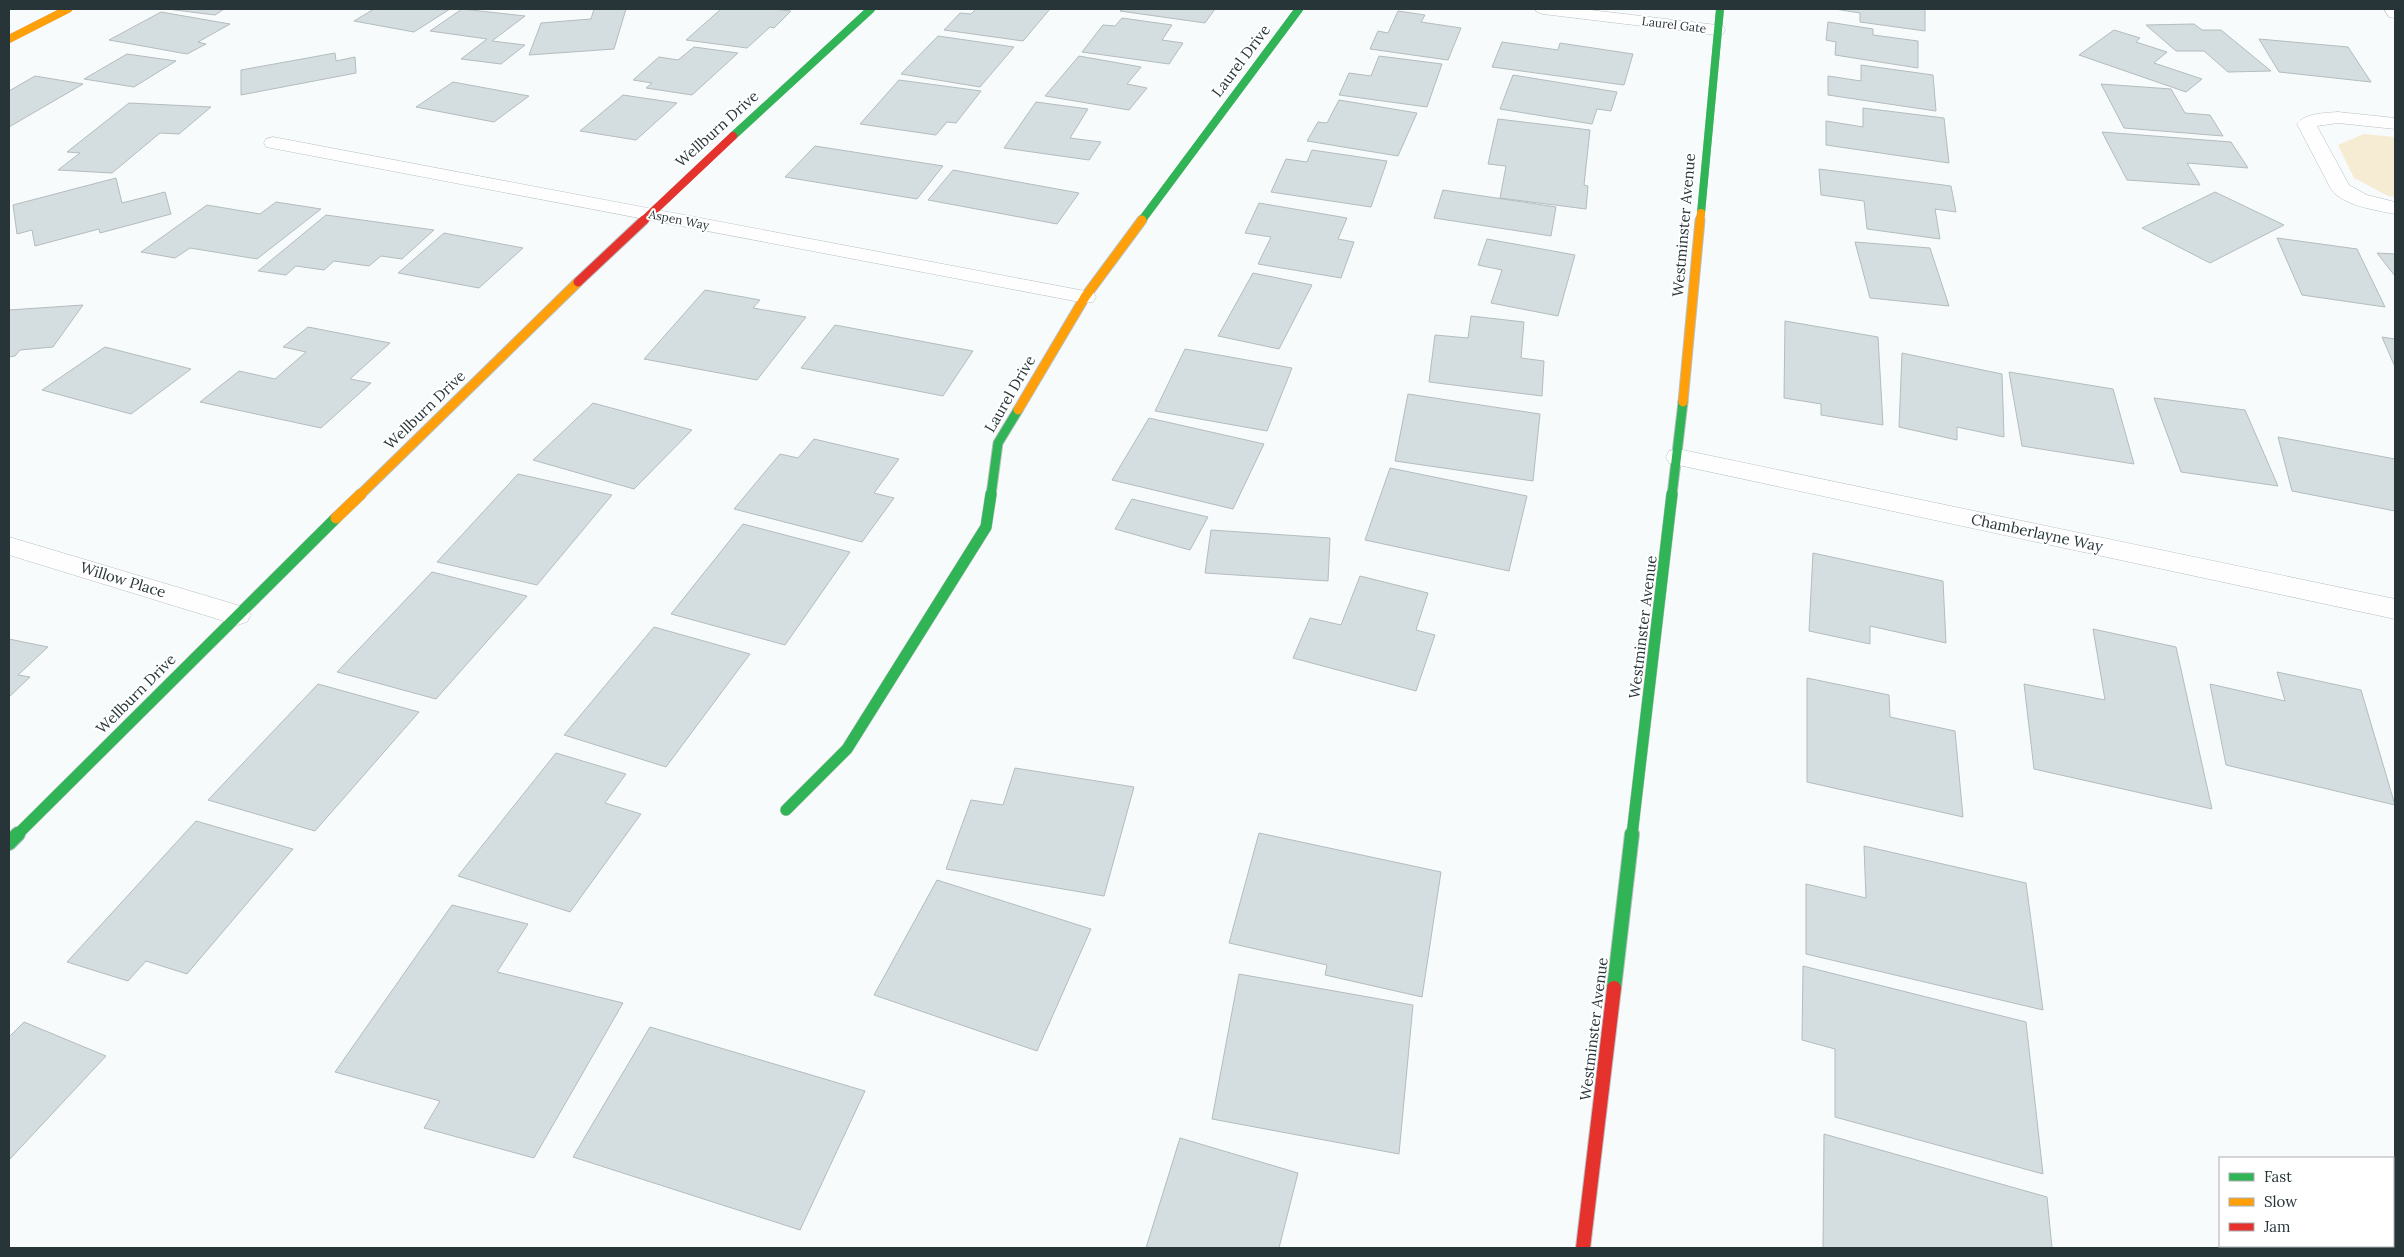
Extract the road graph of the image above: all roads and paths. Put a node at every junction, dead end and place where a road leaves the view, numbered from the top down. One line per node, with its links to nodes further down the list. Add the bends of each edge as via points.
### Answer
1 (68, 9): 9 (street)
2 (871, 9): 13 (street, Wellburn Drive)
3 (1299, 9): 14 (street, Laurel Drive)
4 (1543, 9): 8 (street, Laurel Gate)
5 (1720, 9): 8 (street, Westminster Avenue)
6 (2392, 9): 7 (street)
7 (2395, 13)
8 (1717, 30): 15 (street, Westminster Avenue)
9 (9, 39)
10 (2395, 124): 12 (street, via 2335,118 2316,119 2306,124 2341,189 2360,199)
11 (273, 143): 13 (street, Aspen Way)
12 (2395, 208)
13 (647, 214): 14 (street, Aspen Way); 18 (street, Wellburn Drive)
14 (1085, 297): 19 (street, Laurel Drive, via 998,443 986,527 847,749)
15 (1678, 457): 17 (street, Chamberlayne Way); 21 (street, Westminster Avenue)
16 (9, 546): 18 (street, Willow Place)
17 (2395, 609)
18 (237, 615): 20 (street, Wellburn Drive)
19 (786, 810)
20 (9, 843)
21 (1583, 1248)

